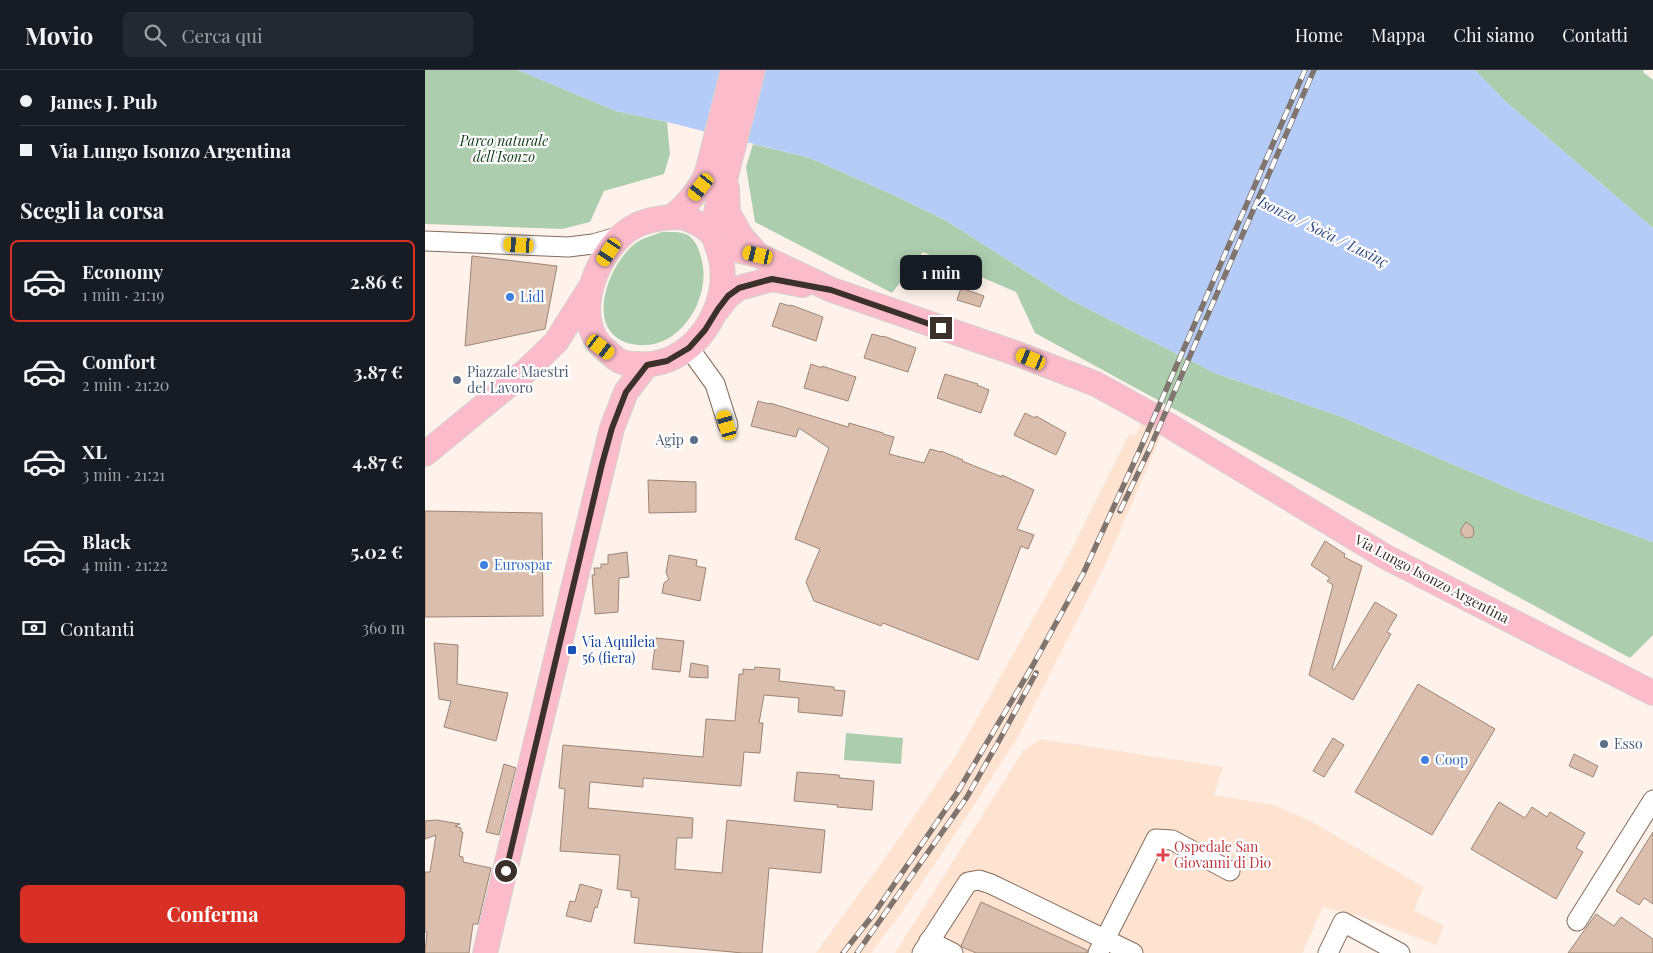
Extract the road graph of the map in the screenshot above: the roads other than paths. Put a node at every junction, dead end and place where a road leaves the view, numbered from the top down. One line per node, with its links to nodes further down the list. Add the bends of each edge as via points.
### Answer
1 (733, 70): 3 (main road)
2 (753, 70): 3 (main road)
3 (717, 175): 4 (main road); 6 (main road); 8 (main road, via 728,213 741,236)
4 (672, 217): 5 (main road, via 635,226); 6 (main road, via 698,222)
5 (621, 236): 7 (street, via 568,247); 9 (main road, via 598,268)
6 (715, 240): 8 (main road, Via Lungo Isonzo Argentina); 11 (main road, via 722,263)
7 (425, 241)
8 (758, 255): 10 (main road, Via Lungo Isonzo Argentina)
9 (592, 284): 13 (main road, via 587,304 591,328 601,347 622,362); 15 (main road, via 556,342)
10 (831, 290): 11 (main road, Via Lungo Isonzo Argentina, via 772,279 739,288); 16 (main road, Via Lungo Isonzo Argentina, via 1015,352 1095,384 1158,418 1386,558)
11 (718, 309): 12 (main road)
12 (689, 348): 13 (main road, via 667,361); 14 (street, via 715,384)
13 (647, 365): 22 (main road, via 626,392 612,428)
14 (727, 425)
15 (425, 454)
16 (1653, 694)
17 (1653, 800): 19 (street)
18 (1230, 871): 20 (street, via 1173,840 1156,840)
19 (1577, 921)
20 (1101, 946): 21 (street, via 979,880 968,882); 24 (street)
21 (926, 947): 23 (street)
22 (485, 953)
23 (953, 953)
24 (1133, 953)
25 (1328, 953): 26 (street, via 1343,922)
26 (1400, 953)

